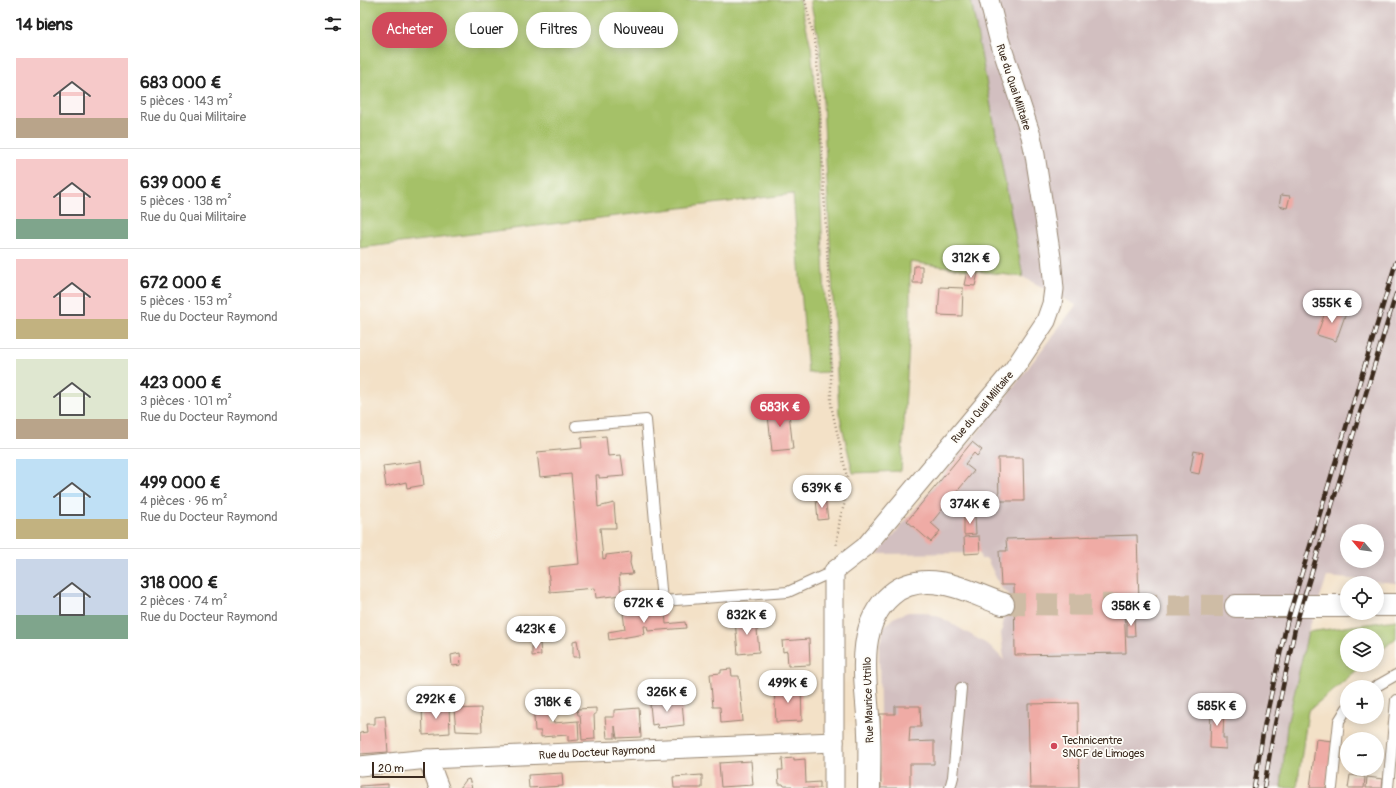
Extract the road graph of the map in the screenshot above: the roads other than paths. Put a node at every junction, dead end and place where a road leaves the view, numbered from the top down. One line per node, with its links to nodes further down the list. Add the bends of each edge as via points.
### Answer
1 (989, 0): 3 (street, Rue du Quai Militaire, via 1035,155 1054,289 1052,304 1046,321 1014,369 865,547)
2 (576, 426): 4 (lane, via 646,420)
3 (834, 571): 4 (lane, via 788,592); 16 (street)
4 (662, 600): 5 (lane)
5 (622, 604)
6 (1003, 604): 21 (street, Rue Maurice Utrillo, via 942,583 928,582 914,583 897,589 878,608 867,638 864,666 869,734)
7 (1384, 605): 8 (street)
8 (1396, 605)
9 (1236, 606): 10 (street)
10 (1340, 606)
11 (1396, 675): 12 (lane)
12 (1384, 682)
13 (961, 688): 22 (lane)
14 (1396, 700): 24 (lane)
15 (1340, 719): 23 (lane)
16 (834, 742): 17 (street, Rue du Docteur Raymond); 20 (street)
17 (428, 759): 18 (street, Rue du Docteur Raymond); 19 (street)
18 (360, 766)
19 (439, 788)
20 (834, 788)
21 (869, 788)
22 (950, 788)
23 (1332, 788)
24 (1388, 788)

